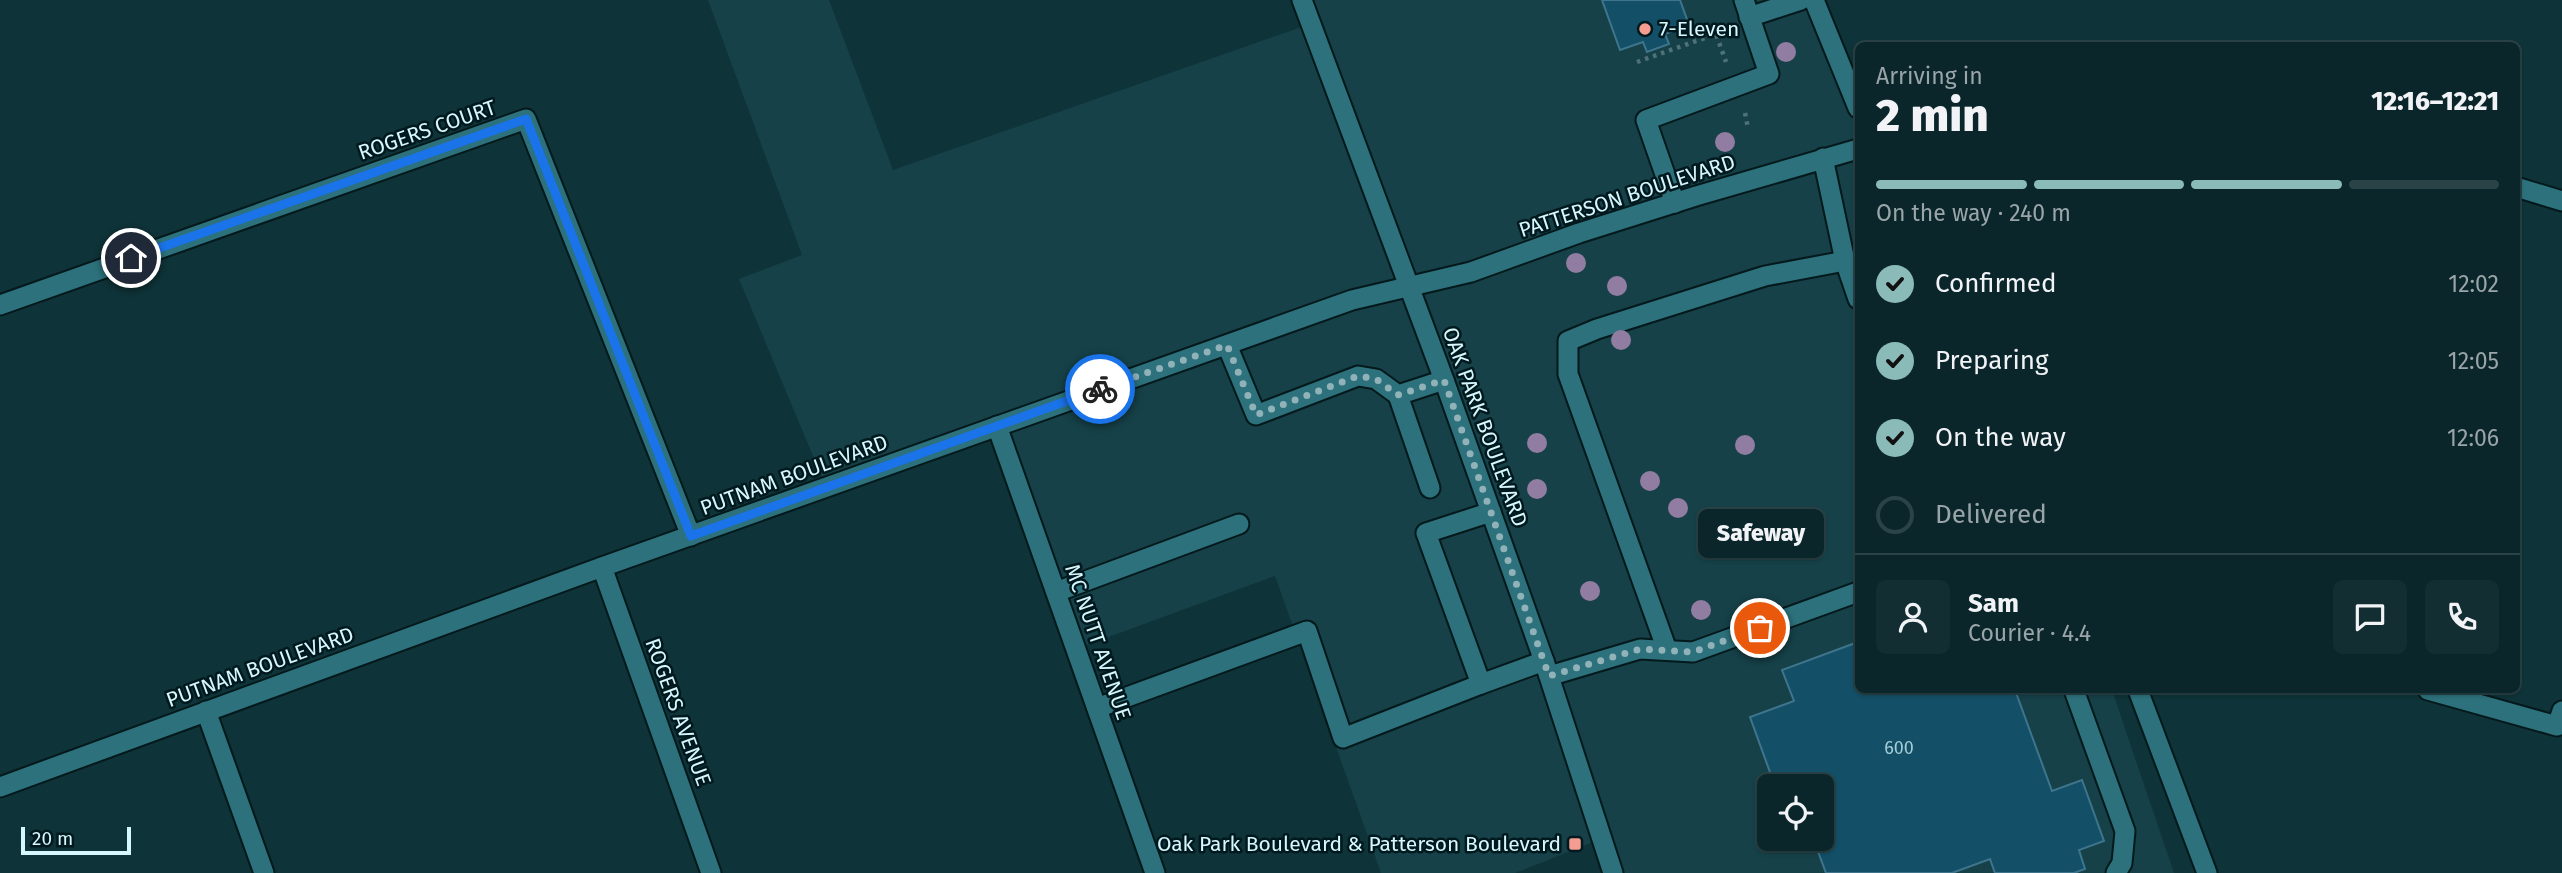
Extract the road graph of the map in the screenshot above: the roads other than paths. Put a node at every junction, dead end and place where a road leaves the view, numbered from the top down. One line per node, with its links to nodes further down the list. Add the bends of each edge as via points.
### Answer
1 (1302, 0): 12 (street, OAK PARK BOULEVARD)
2 (1801, 0): 4 (street)
3 (1814, 0): 5 (street)
4 (1747, 9): 10 (street, via 1769,74 1646,120)
5 (1855, 101)
6 (1855, 150): 7 (street, PATTERSON BOULEVARD)
7 (1823, 158): 10 (street, PATTERSON BOULEVARD); 11 (street)
8 (2520, 188): 9 (street)
9 (2562, 201)
10 (1675, 202): 12 (street, PATTERSON BOULEVARD, via 1471,272)
11 (1845, 261): 13 (street); 26 (street, via 1765,276 1568,341 1568,374)
12 (1409, 287): 15 (street, PUTNAM BOULEVARD, via 1352,300); 16 (street, OAK PARK BOULEVARD)
13 (1855, 290)
14 (0, 305): 22 (street, ROGERS COURT, via 526,119)
15 (1227, 345): 17 (street, via 1256,415 1358,376 1376,379); 18 (street, PUTNAM BOULEVARD)
16 (1444, 380): 17 (street); 20 (street, OAK PARK BOULEVARD)
17 (1398, 395): 19 (street)
18 (997, 426): 22 (street, PUTNAM BOULEVARD); 24 (street, MC NUTT AVENUE)
19 (1430, 488)
20 (1491, 512): 27 (street, OAK PARK BOULEVARD); 28 (street, via 1426,533)
21 (1239, 524): 24 (street)
22 (691, 536): 23 (street, PUTNAM BOULEVARD)
23 (602, 567): 33 (street, PUTNAM BOULEVARD); 37 (street, ROGERS AVENUE)
24 (1056, 592): 32 (street, MC NUTT AVENUE)
25 (1855, 594): 26 (street, via 1693,652)
26 (1667, 650): 27 (street, via 1640,649)
27 (1546, 669): 28 (street); 39 (street, OAK PARK BOULEVARD)
28 (1481, 684): 32 (street, via 1342,738 1307,631)
29 (2075, 693): 40 (street, via 2125,831 2122,863)
30 (2139, 693): 41 (street)
31 (2439, 693): 34 (street, via 2557,726)
32 (1097, 708): 38 (street, MC NUTT AVENUE)
33 (206, 711): 35 (street, PUTNAM BOULEVARD); 36 (street)
34 (2562, 711)
35 (0, 788)
36 (264, 873)
37 (711, 873)
38 (1155, 873)
39 (1613, 873)
40 (2116, 873)
41 (2207, 873)

